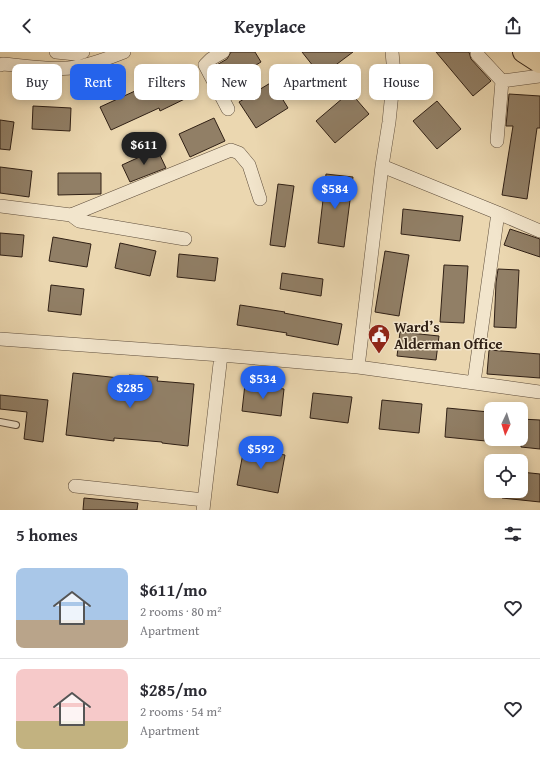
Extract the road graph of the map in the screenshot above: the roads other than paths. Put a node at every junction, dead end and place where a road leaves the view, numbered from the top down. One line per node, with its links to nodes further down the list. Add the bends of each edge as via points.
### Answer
1 (56, 52): 2 (street)
2 (83, 52)
3 (124, 52): 9 (street, via 76,68)
4 (223, 52): 12 (street, via 205,65)
5 (392, 52): 14 (street, via 394,73)
6 (523, 52): 8 (main road)
7 (477, 54): 11 (street)
8 (540, 63)
9 (0, 65)
10 (540, 76): 11 (street)
11 (502, 81): 13 (street)
12 (228, 109)
13 (497, 141)
14 (382, 166): 17 (street); 23 (street)
15 (260, 199): 18 (street, via 249,166 239,153 231,150)
16 (0, 206): 18 (street)
17 (498, 213): 19 (street); 24 (street)
18 (71, 215): 20 (street, via 79,222)
19 (540, 232)
20 (185, 239)
21 (0, 339): 22 (street)
22 (221, 355): 23 (street); 29 (street)
23 (358, 366): 24 (street)
24 (474, 382): 25 (street)
25 (540, 392)
26 (0, 422): 27 (lane)
27 (16, 425)
28 (75, 486): 29 (street)
29 (204, 505)

